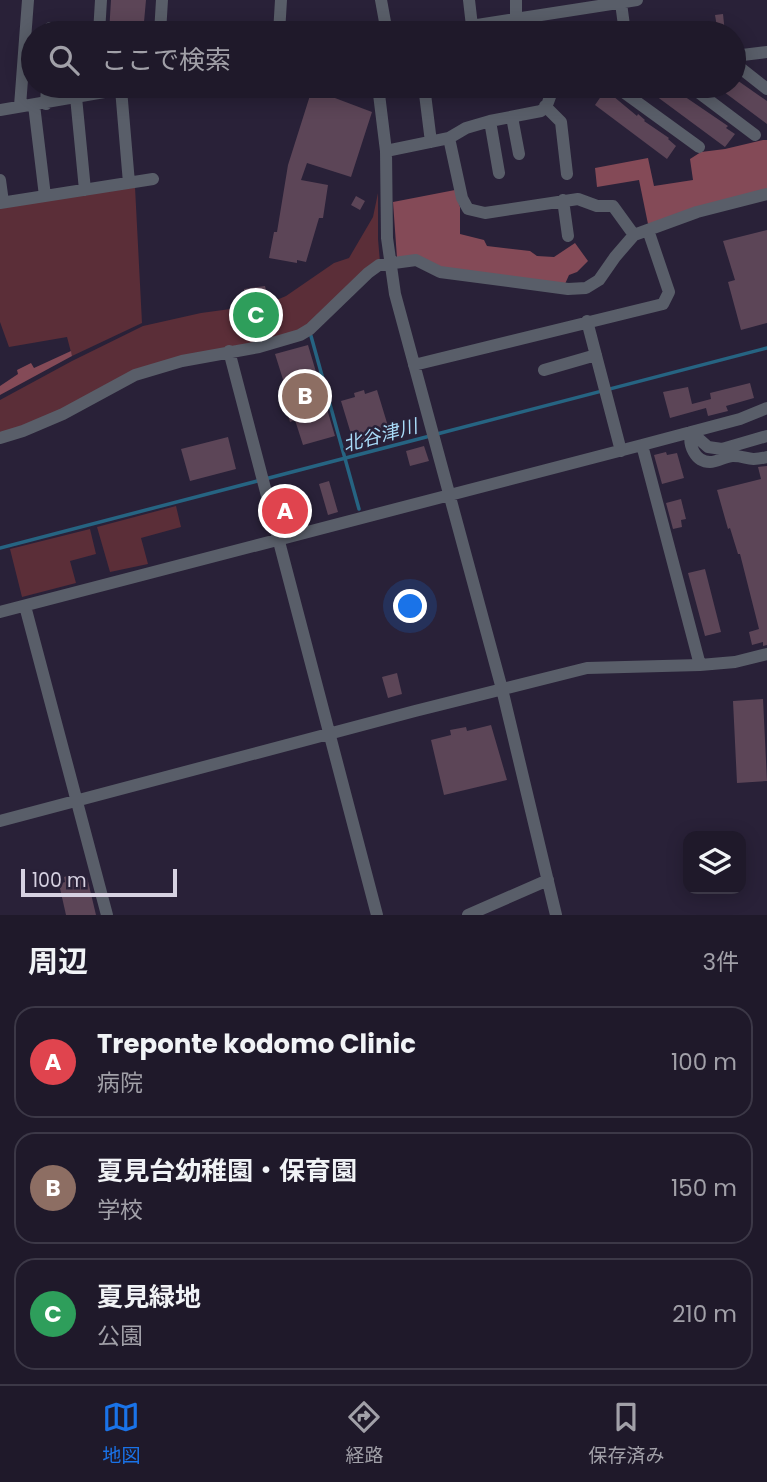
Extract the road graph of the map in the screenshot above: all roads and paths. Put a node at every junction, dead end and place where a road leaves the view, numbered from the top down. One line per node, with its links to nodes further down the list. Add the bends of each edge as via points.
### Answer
1 (28, 0): 14 (street)
2 (101, 0): 15 (street)
3 (162, 0): 16 (street)
4 (281, 0): 17 (street)
5 (381, 0): 18 (street)
6 (469, 0): 19 (street)
7 (516, 0): 13 (street)
8 (544, 0): 12 (street)
9 (637, 0): 10 (street)
10 (621, 2): 11 (street); 22 (street)
11 (590, 4): 12 (street)
12 (544, 14): 13 (street)
13 (519, 18): 20 (street); 21 (street)
14 (26, 21)
15 (100, 21)
16 (161, 21)
17 (280, 21)
18 (385, 21)
19 (466, 21)
20 (504, 21)
21 (520, 21)
22 (623, 21)
23 (767, 52): 24 (street)
24 (746, 55)
25 (746, 72): 26 (street)
26 (767, 89)
27 (21, 93): 38 (street)
28 (42, 98): 37 (street)
29 (71, 98): 37 (street)
30 (76, 98): 54 (street)
31 (122, 98): 53 (street)
32 (379, 98): 47 (street)
33 (426, 98): 45 (street)
34 (549, 98): 39 (street)
35 (631, 98): 46 (street)
36 (706, 98): 43 (street)
37 (40, 104): 38 (street); 56 (street)
38 (20, 106): 40 (street)
39 (545, 106): 41 (street); 50 (street, via 561,122)
40 (0, 110)
41 (512, 117): 42 (street); 48 (street)
42 (490, 121): 44 (street); 49 (street)
43 (755, 135)
44 (449, 138): 45 (street); 57 (street, via 468,209 485,214)
45 (431, 142): 47 (street)
46 (699, 148)
47 (386, 151): 62 (street)
48 (519, 154)
49 (499, 173)
50 (567, 174)
51 (153, 179): 53 (street)
52 (0, 180): 58 (street)
53 (129, 183): 54 (street)
54 (85, 190): 56 (street)
55 (767, 194): 59 (street)
56 (45, 196): 58 (street)
57 (564, 200): 60 (street, via 613,206); 61 (street)
58 (1, 202)
59 (648, 230): 60 (street); 63 (street, via 669,292 667,299 663,304)
60 (634, 235): 62 (street, via 599,281 586,288 440,272 416,260)
61 (568, 236)
62 (389, 263): 64 (street, via 368,273 300,335); 66 (street)
63 (587, 321): 65 (street); 66 (street)
64 (229, 351): 71 (street, via 135,376 63,414); 76 (street)
65 (596, 355): 67 (street); 73 (street)
66 (414, 365): 75 (street)
67 (544, 370)
68 (767, 408): 69 (street)
69 (691, 432): 70 (street, via 708,447 722,449); 72 (street); 74 (street, via 692,448 708,462 733,456 752,461)
70 (767, 436)
71 (0, 438)
72 (642, 445): 73 (street); 80 (street)
73 (621, 451): 75 (street)
74 (767, 457)
75 (449, 495): 76 (street); 81 (street)
76 (279, 540): 77 (street); 82 (street)
77 (26, 606): 78 (street); 83 (street)
78 (0, 612)
79 (767, 654): 80 (street)
80 (700, 665): 81 (street, via 587,668)
81 (502, 690): 82 (street); 85 (street)
82 (330, 733): 83 (street); 87 (street)
83 (78, 800): 84 (street); 86 (street)
84 (0, 821)
85 (548, 880): 88 (street); 89 (street)
86 (107, 915)
87 (377, 915)
88 (468, 915)
89 (556, 915)

